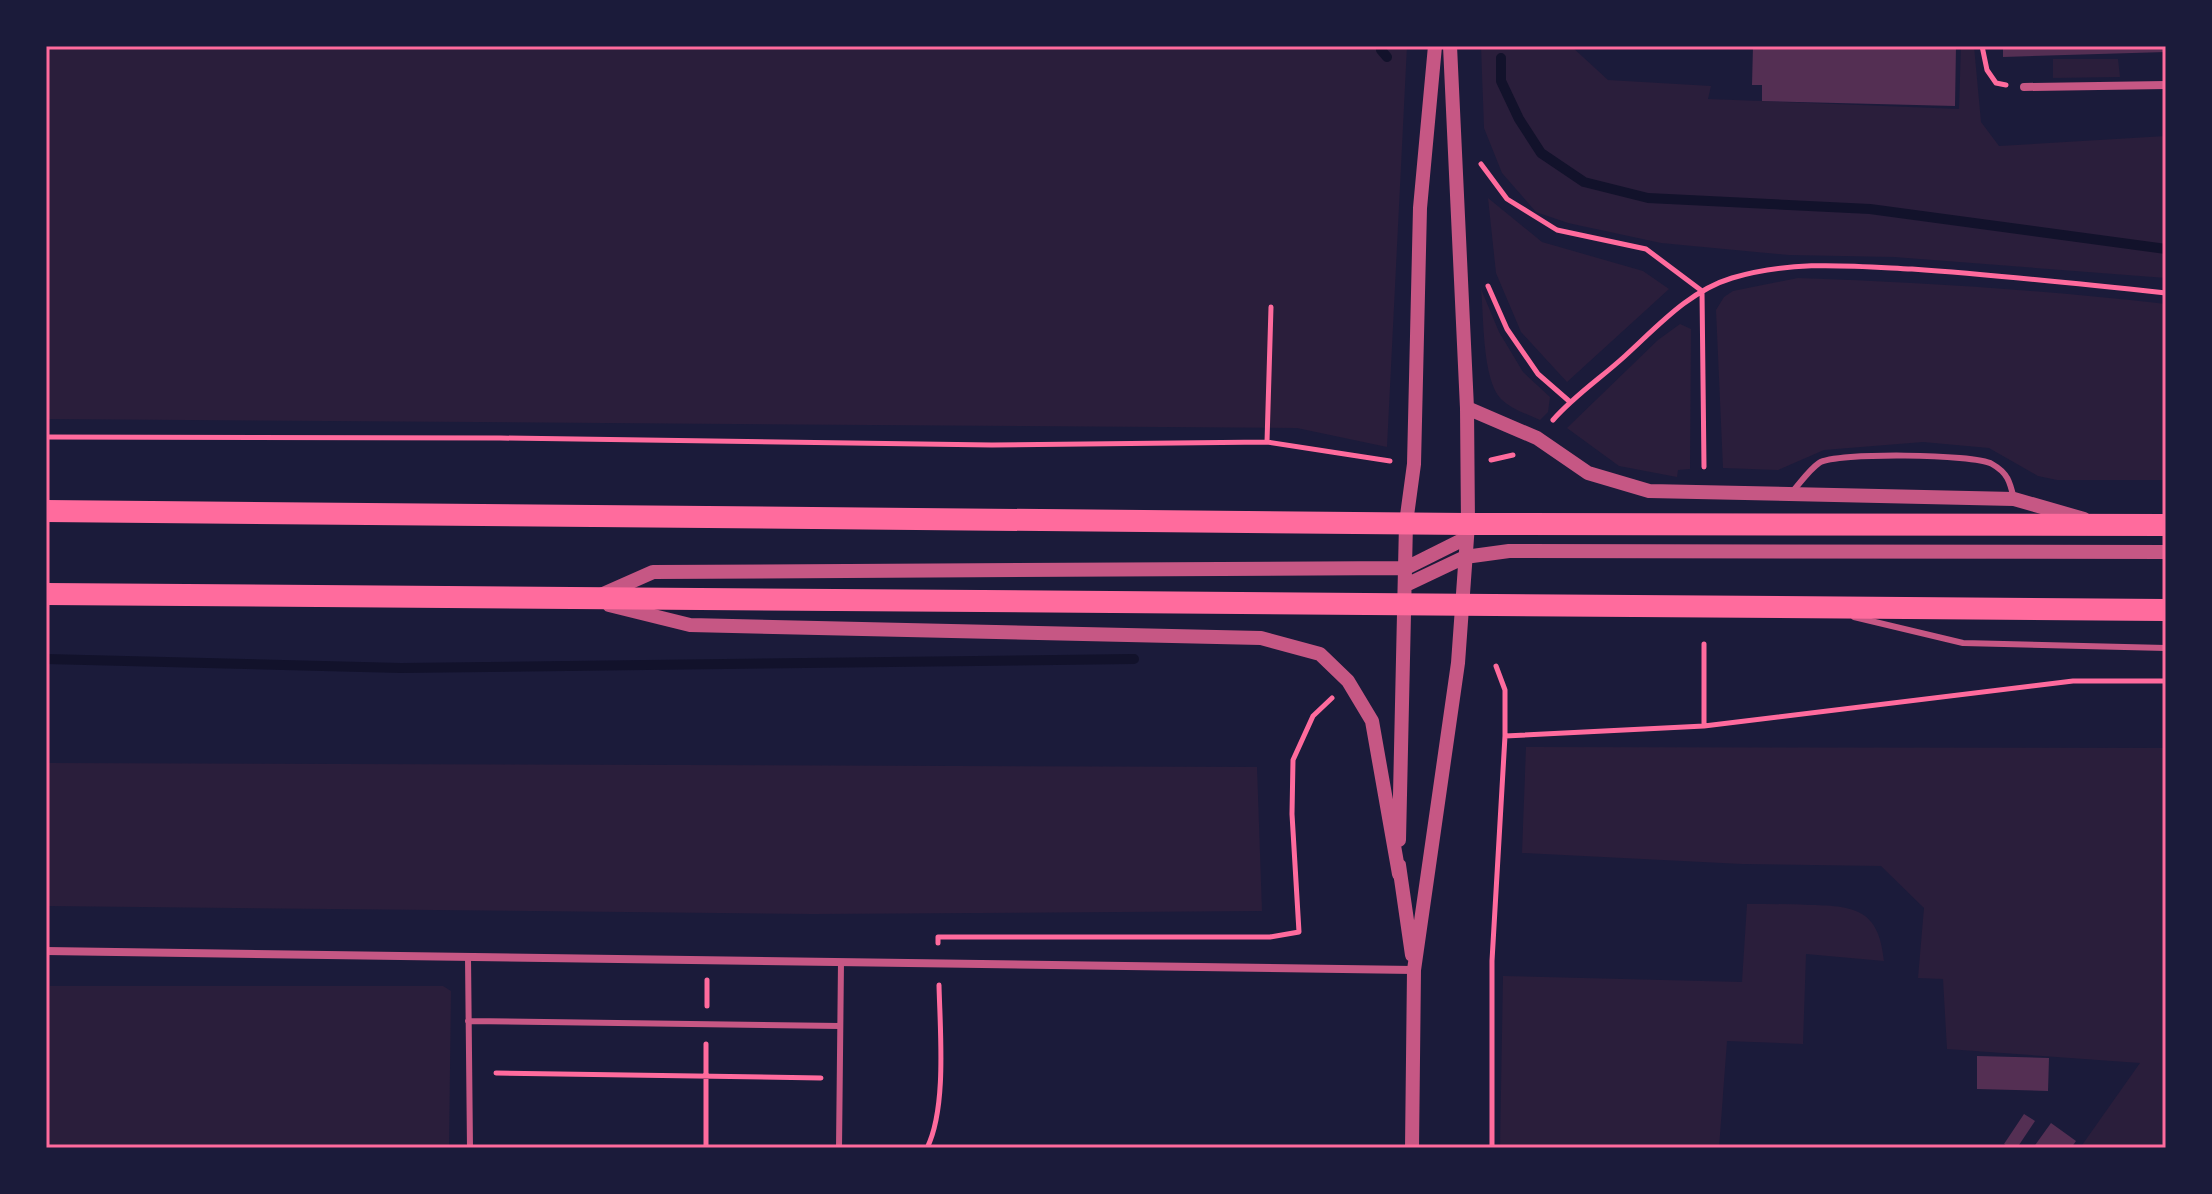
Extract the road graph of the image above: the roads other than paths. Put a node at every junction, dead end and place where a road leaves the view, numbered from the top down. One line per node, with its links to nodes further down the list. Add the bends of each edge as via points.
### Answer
1 (1435, 46): 10 (street, via 1420,208 1414,464)
2 (1450, 46): 5 (street)
3 (2166, 85): 4 (street)
4 (2024, 87)
5 (1467, 408): 6 (street, via 1537,438 1588,473 1649,491); 12 (street)
6 (1790, 494): 7 (street); 7 (lane, via 1819,463 1886,455 1989,462 2009,477)
7 (2014, 499): 11 (street)
8 (46, 511): 10 (highway)
9 (2162, 522): 11 (highway)
10 (1406, 523): 12 (highway); 15 (street)
11 (2105, 525): 12 (highway)
12 (1467, 531): 14 (street); 15 (street)
13 (2166, 552): 14 (street, via 1509,551)
14 (1465, 557): 17 (street); 19 (street)
15 (1406, 568): 17 (street); 18 (street, via 653,572)
16 (46, 594): 18 (highway)
17 (1406, 594): 18 (highway); 19 (highway); 23 (street)
18 (589, 600): 23 (street, via 690,625 1261,638 1320,654 1348,681 1372,721)
19 (1462, 604): 20 (highway); 27 (street)
20 (1811, 608): 21 (highway); 22 (lane, via 1963,643)
21 (2166, 610)
22 (2166, 648)
23 (1399, 874): 27 (street)
24 (46, 951): 25 (street)
25 (468, 957): 26 (street); 28 (lane)
26 (841, 962): 27 (street); 29 (lane)
27 (1414, 970): 32 (street)
28 (468, 1021): 29 (lane); 30 (lane)
29 (840, 1026): 31 (lane)
30 (470, 1148)
31 (839, 1148)
32 (1412, 1148)

